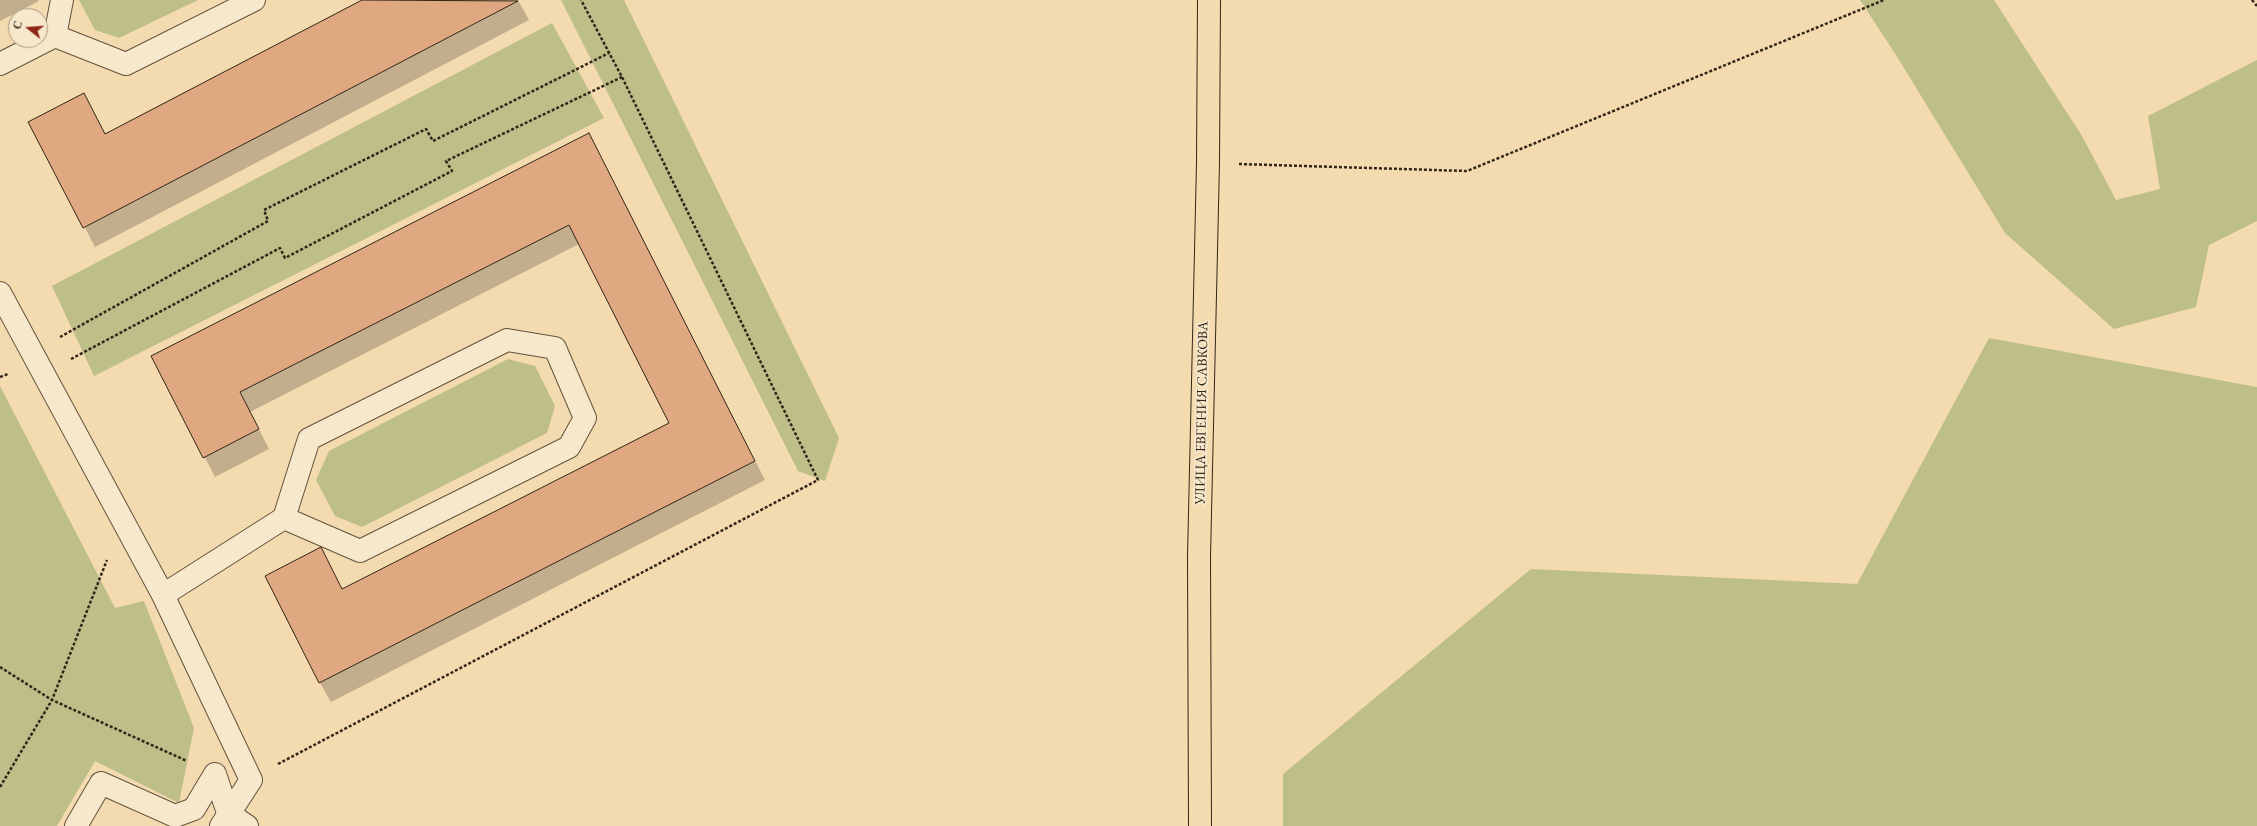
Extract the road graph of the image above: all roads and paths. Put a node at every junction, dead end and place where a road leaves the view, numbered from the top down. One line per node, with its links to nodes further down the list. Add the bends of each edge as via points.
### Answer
1 (62, 0): 8 (street)
2 (254, 0): 8 (street, via 126,64)
3 (581, 0): 9 (path)
4 (1209, 0): 12 (main road, УЛИЦА ЕВГЕНИЯ САВКОВА)
5 (1884, 0): 12 (path, via 1467,171)
6 (2252, 0): 7 (path)
7 (2257, 6)
8 (55, 36): 10 (street)
9 (609, 53): 11 (path); 14 (path, via 433,141 426,129 264,210 268,221)
10 (0, 64)
11 (622, 77): 15 (path, via 446,161 452,171 285,258 280,248); 22 (path, via 818,480 320,740)
12 (1208, 163): 27 (main road, УЛИЦА ЕВГЕНИЯ САВКОВА, via 1199,557)
13 (0, 292): 14 (street)
14 (31, 353): 15 (street)
15 (43, 374): 18 (street)
16 (284, 518): 16 (street, via 360,550 569,447 585,418 555,348 507,340 309,439); 18 (street)
17 (109, 556): 20 (path)
18 (163, 595): 22 (street)
19 (0, 666): 20 (path)
20 (52, 700): 21 (path); 23 (path)
21 (214, 774): 24 (street); 25 (street, via 194,809 175,816 102,783)
22 (251, 780): 24 (street)
23 (0, 787)
24 (225, 820): 26 (street)
25 (76, 826)
26 (247, 826)
27 (1200, 826)

